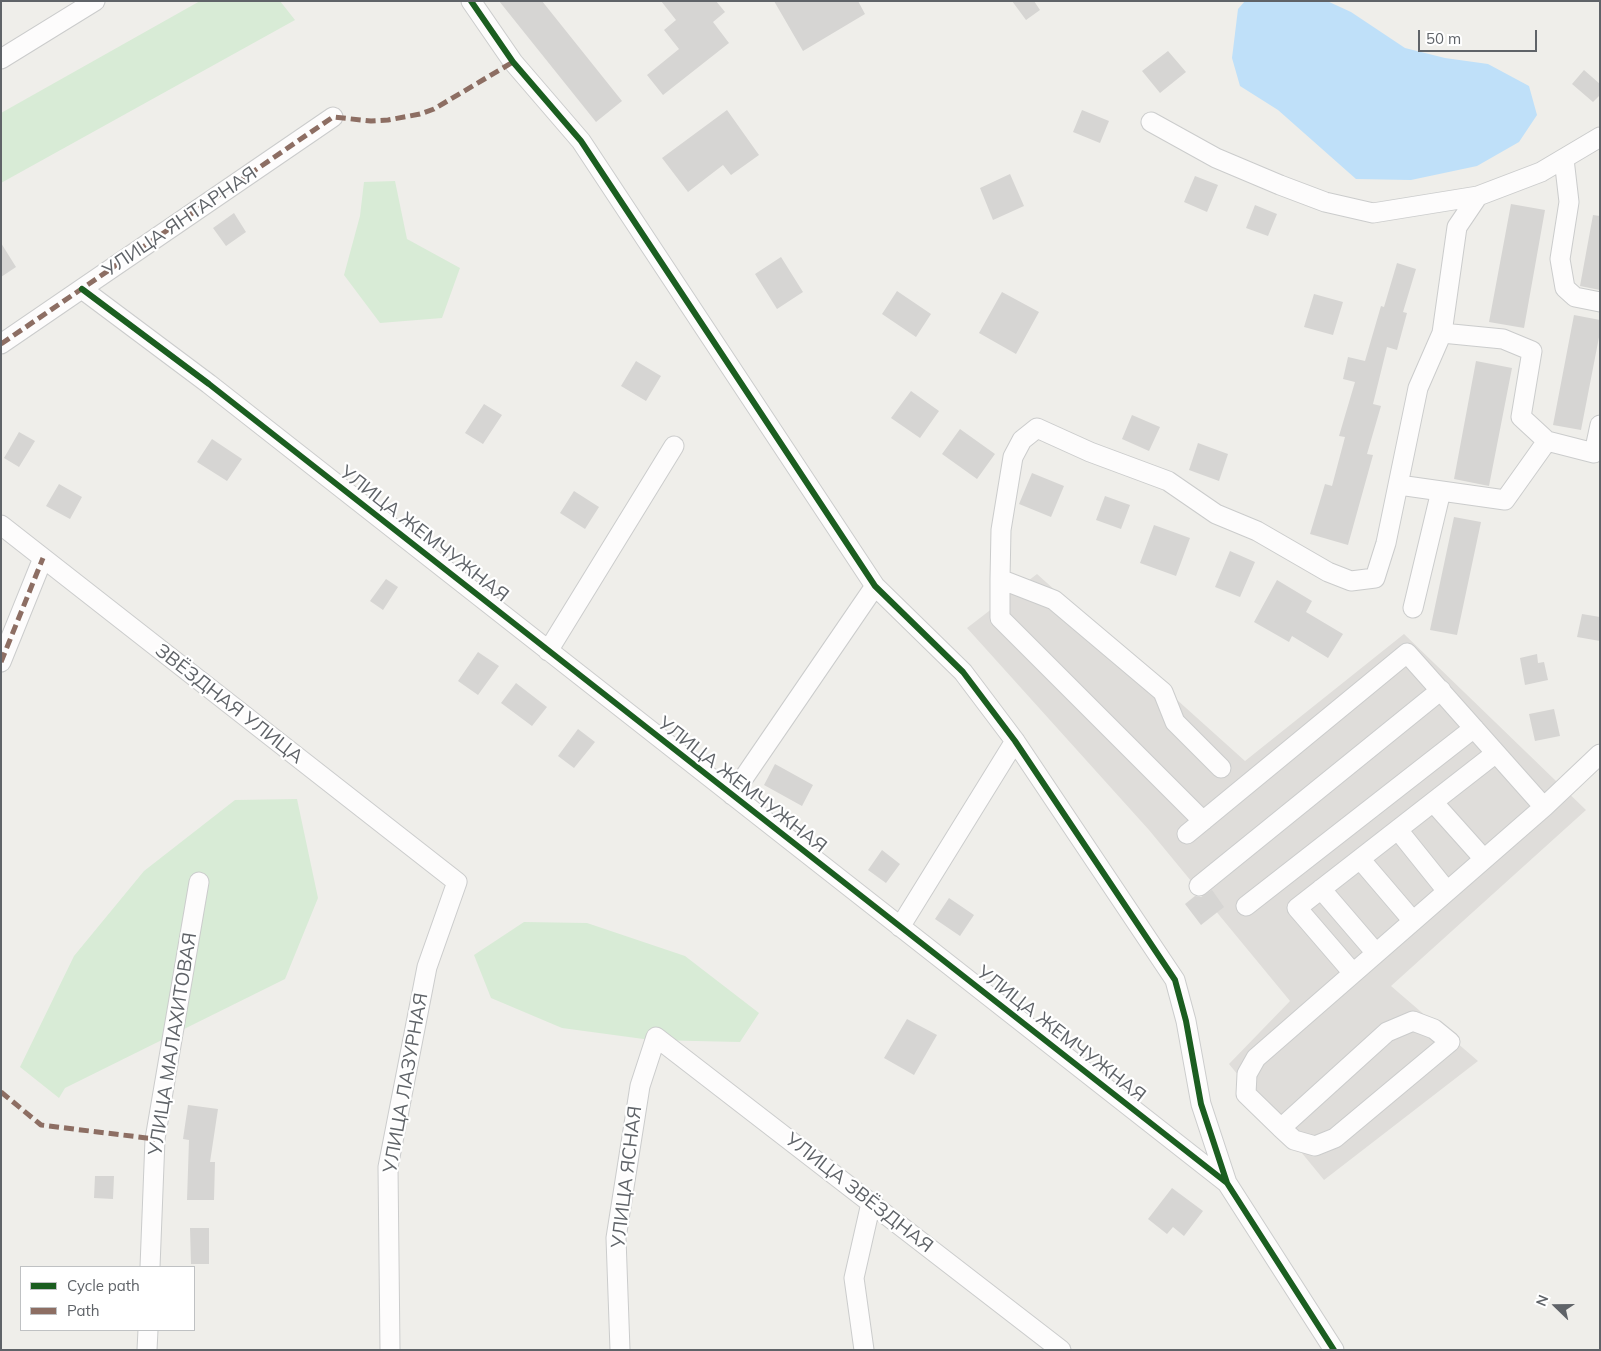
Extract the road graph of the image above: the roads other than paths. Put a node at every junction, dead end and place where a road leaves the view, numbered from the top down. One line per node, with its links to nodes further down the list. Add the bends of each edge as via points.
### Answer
1 (95, 1): 3 (street)
2 (471, 1): 21 (street, via 513,62 581,141)
3 (1, 59)
4 (333, 117): 9 (street, УЛИЦА ЯНТАРНАЯ)
5 (1151, 122): 8 (street, via 1216,158 1280,185 1325,202 1373,213)
6 (1600, 137): 7 (street)
7 (1564, 159): 8 (street, via 1541,172); 10 (street, via 1569,202 1560,259 1564,288 1575,298)
8 (1478, 196): 11 (street, via 1457,227)
9 (82, 289): 12 (street, УЛИЦА ЯНТАРНАЯ); 23 (street, УЛИЦА ЖЕМЧУЖНАЯ)
10 (1600, 302)
11 (1442, 333): 14 (street, via 1503,339 1532,351 1521,417); 16 (street, via 1418,388)
12 (1, 344)
13 (1600, 425): 14 (street, via 1594,453)
14 (1547, 441): 17 (street, via 1505,500)
15 (674, 446): 23 (street)
16 (1398, 485): 17 (street); 20 (street, via 1375,578 1351,581 1328,572 1257,531 1216,514 1168,481 1090,452 1038,428 1022,440 1013,456 1001,530)
17 (1441, 491): 22 (street)
18 (1, 525): 19 (street, ЗВЁЗДНАЯ УЛИЦА)
19 (43, 558): 24 (street); 40 (street, ЗВЁЗДНАЯ УЛИЦА)
20 (1000, 579): 30 (street, via 1054,600 1163,692 1175,722); 34 (street, via 1000,618)
21 (875, 586): 27 (street, via 963,672); 31 (street)
22 (1413, 608)
23 (548, 651): 31 (street, УЛИЦА ЖЕМЧУЖНАЯ)
24 (1, 662)
25 (1441, 690): 26 (street); 34 (street, via 1407,653); 41 (street)
26 (1474, 728): 28 (street); 44 (street)
27 (1015, 741): 46 (street); 51 (street, via 1176,980 1200,1104)
28 (1496, 753): 32 (street); 33 (street)
29 (1600, 754): 33 (street)
30 (1221, 768)
31 (732, 795): 46 (street, УЛИЦА ЖЕМЧУЖНАЯ)
32 (1433, 802): 35 (street); 38 (street)
33 (1544, 807): 38 (street)
34 (1203, 821): 36 (street)
35 (1398, 830): 37 (street); 43 (street)
36 (1187, 834)
37 (1360, 859): 42 (street); 45 (street)
38 (1484, 859): 43 (street)
39 (199, 882): 53 (street, УЛИЦА МАЛАХИТОВАЯ, via 155,1139)
40 (457, 882): 56 (street, УЛИЦА ЛАЗУРНАЯ, via 426,968 388,1167)
41 (1199, 886)
42 (1322, 889): 47 (street); 48 (street, via 1297,908)
43 (1447, 892): 45 (street)
44 (1246, 906)
45 (1413, 921): 47 (street)
46 (900, 927): 51 (street, УЛИЦА ЖЕМЧУЖНАЯ)
47 (1376, 953): 48 (street)
48 (1353, 974): 50 (street, via 1256,1058 1247,1074 1246,1094)
49 (656, 1037): 52 (street, УЛИЦА ЗВЁЗДНАЯ); 57 (street, УЛИЦА ЯСНАЯ, via 640,1086 616,1238)
50 (1281, 1128): 50 (street, via 1387,1032 1413,1021 1434,1029 1450,1042 1335,1138 1315,1146 1294,1140)
51 (1227, 1183): 60 (street, УЛИЦА ЖЕМЧУЖНАЯ)
52 (871, 1203): 58 (street, via 854,1278); 59 (street, УЛИЦА ЗВЁЗДНАЯ)
53 (150, 1266)
54 (148, 1331): 55 (street)
55 (147, 1350)
56 (390, 1350)
57 (620, 1350)
58 (864, 1350)
59 (1061, 1350)
60 (1334, 1350)

